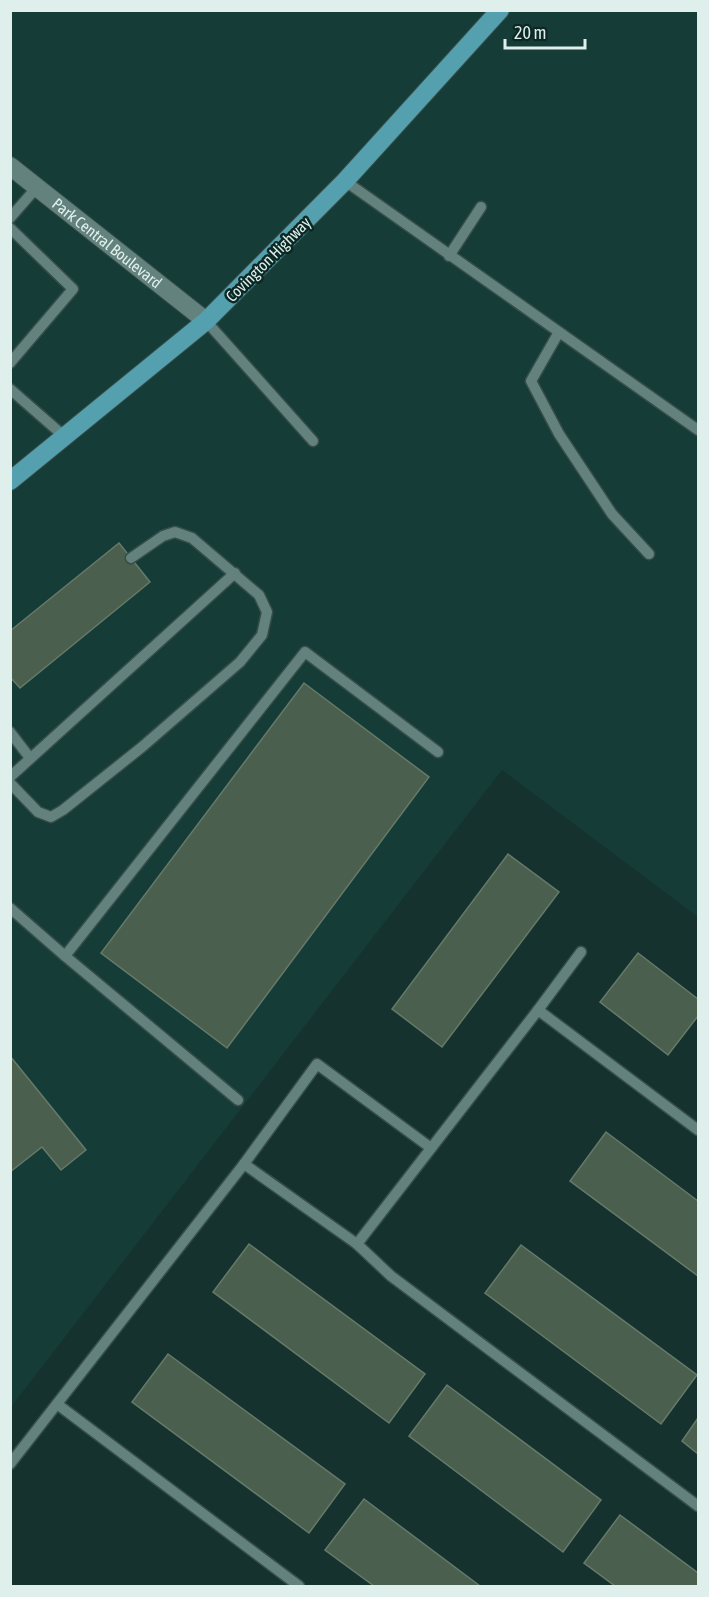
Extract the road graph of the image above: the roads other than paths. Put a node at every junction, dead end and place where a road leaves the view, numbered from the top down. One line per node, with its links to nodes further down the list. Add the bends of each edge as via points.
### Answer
1 (500, 10): 3 (main road, Covington Highway)
2 (10, 166): 4 (street, Park Central Boulevard)
3 (345, 181): 8 (lane); 9 (main road, Covington Highway)
4 (37, 187): 6 (lane); 9 (street, Park Central Boulevard)
5 (482, 207): 8 (lane)
6 (10, 218)
7 (10, 228): 11 (lane, via 73,289)
8 (449, 255): 10 (lane)
9 (206, 321): 14 (main road, Covington Highway); 15 (lane)
10 (559, 332): 13 (lane); 17 (lane, via 531,381 559,434 612,514)
11 (10, 363)
12 (10, 389): 14 (lane)
13 (699, 430)
14 (65, 436): 16 (main road, Covington Highway)
15 (314, 441)
16 (10, 481)
17 (649, 554)
18 (131, 558): 19 (lane, via 175,532 192,538)
19 (235, 573): 22 (lane); 24 (lane, via 259,594 267,612 262,635 240,662 142,747 51,817 38,812)
20 (10, 732): 22 (lane)
21 (438, 752): 27 (lane, via 305,652)
22 (30, 758): 23 (lane)
23 (10, 777)
24 (10, 783)
25 (10, 908): 27 (lane)
26 (581, 952): 28 (lane)
27 (65, 956): 29 (lane)
28 (538, 1010): 30 (lane); 31 (lane)
29 (237, 1100)
30 (699, 1130)
31 (430, 1148): 32 (lane, via 317,1064); 33 (lane)
32 (244, 1164): 33 (lane); 34 (lane)
33 (357, 1244): 36 (lane, via 391,1276)
34 (57, 1404): 35 (lane); 37 (lane)
35 (10, 1464)
36 (699, 1506)
37 (299, 1587)

